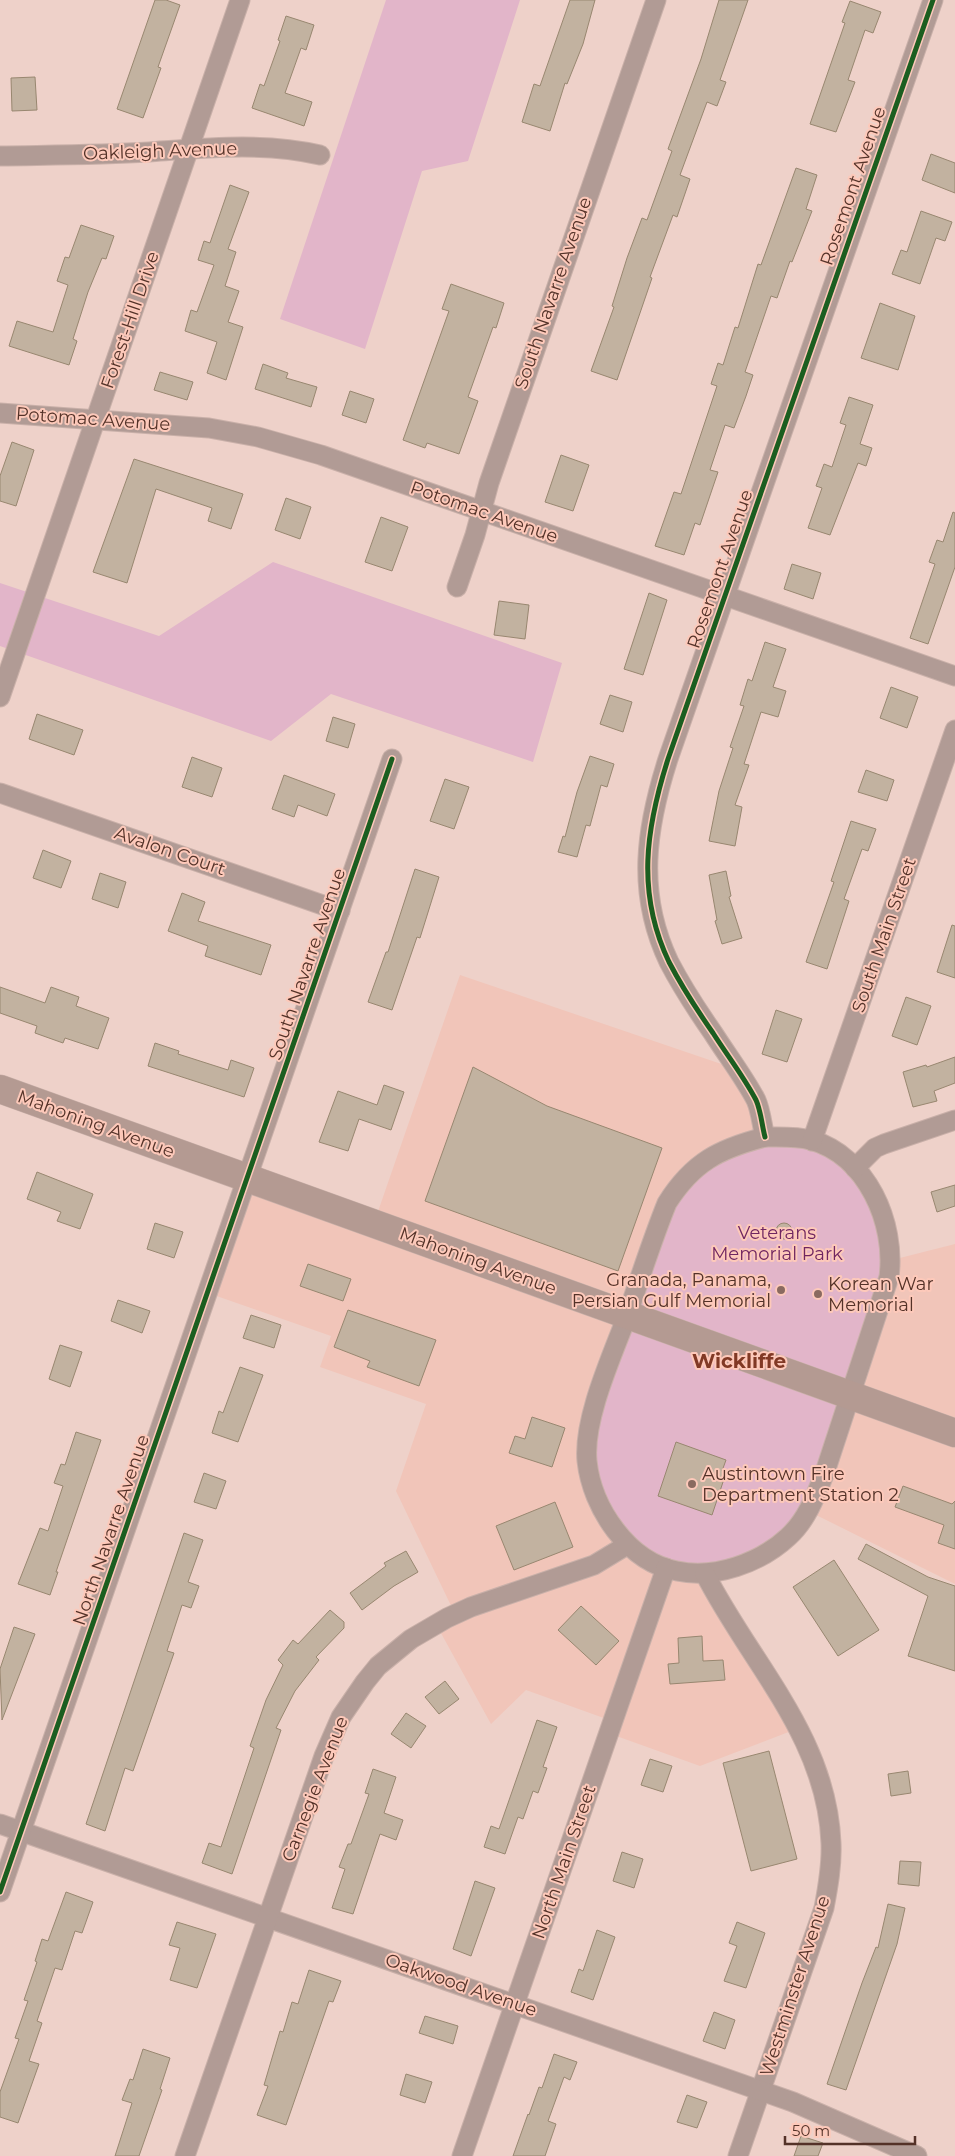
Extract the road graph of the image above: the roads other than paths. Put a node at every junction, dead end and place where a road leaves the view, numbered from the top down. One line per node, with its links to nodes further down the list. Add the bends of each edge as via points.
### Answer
1 (240, 0): 4 (street, Forest-Hill Drive)
2 (656, 0): 9 (street, South Navarre Avenue, via 589,188)
3 (933, 0): 11 (street, Rosemont Avenue)
4 (189, 148): 5 (street, Oakleigh Avenue, via 288,148); 6 (street, Oakleigh Avenue); 8 (street, Forest-Hill Drive)
5 (320, 155)
6 (0, 156)
7 (0, 413): 8 (street, Potomac Avenue)
8 (95, 420): 9 (street, Potomac Avenue, via 210,428 258,437); 13 (street, Forest-Hill Drive)
9 (482, 511): 10 (street, South Navarre Avenue); 11 (street, Potomac Avenue)
10 (457, 587)
11 (725, 596): 12 (street, Potomac Avenue); 20 (street, Rosemont Avenue, via 654,803 648,836 647,871 651,903 668,960 757,1101)
12 (955, 676)
13 (0, 696)
14 (955, 730): 21 (street, South Main Street)
15 (392, 759): 17 (street, South Navarre Avenue)
16 (0, 793): 17 (street, Avalon Court)
17 (340, 911): 23 (street, South Navarre Avenue)
18 (0, 1089): 23 (main road, Mahoning Avenue)
19 (955, 1120): 22 (street, via 875,1148)
20 (765, 1137): 21 (street); 24 (street, via 710,1157 695,1167 679,1185 659,1222)
21 (812, 1141): 22 (street, via 839,1154)
22 (855, 1168): 25 (street, via 882,1214 890,1237 892,1260 885,1296)
23 (248, 1178): 24 (main road, Mahoning Avenue); 31 (street, North Navarre Avenue)
24 (627, 1315): 25 (main road, Mahoning Avenue); 27 (street, via 592,1417 587,1462 596,1498)
25 (851, 1394): 26 (main road, Mahoning Avenue); 29 (street, via 814,1500 789,1537 761,1557)
26 (955, 1432)
27 (628, 1545): 28 (street); 33 (street, Carnegie Avenue, via 594,1565 447,1618 411,1638 378,1666 350,1703 332,1736)
28 (666, 1568): 29 (street); 34 (street, North Main Street)
29 (705, 1574): 35 (street, Westminster Avenue, via 724,1611 805,1739 822,1782 829,1820 831,1864 824,1908)
30 (0, 1824): 31 (street, Oakwood Avenue)
31 (21, 1832): 32 (street, North Navarre Avenue); 33 (street, Oakwood Avenue)
32 (0, 1892)
33 (268, 1918): 34 (street, Oakwood Avenue); 36 (street, Carnegie Avenue)
34 (514, 2003): 35 (street, Oakwood Avenue); 37 (street, North Main Street)
35 (761, 2091): 38 (street, Westminster Avenue); 39 (street, Oakwood Avenue)
36 (186, 2156)
37 (462, 2156)
38 (738, 2156)
39 (917, 2156)

